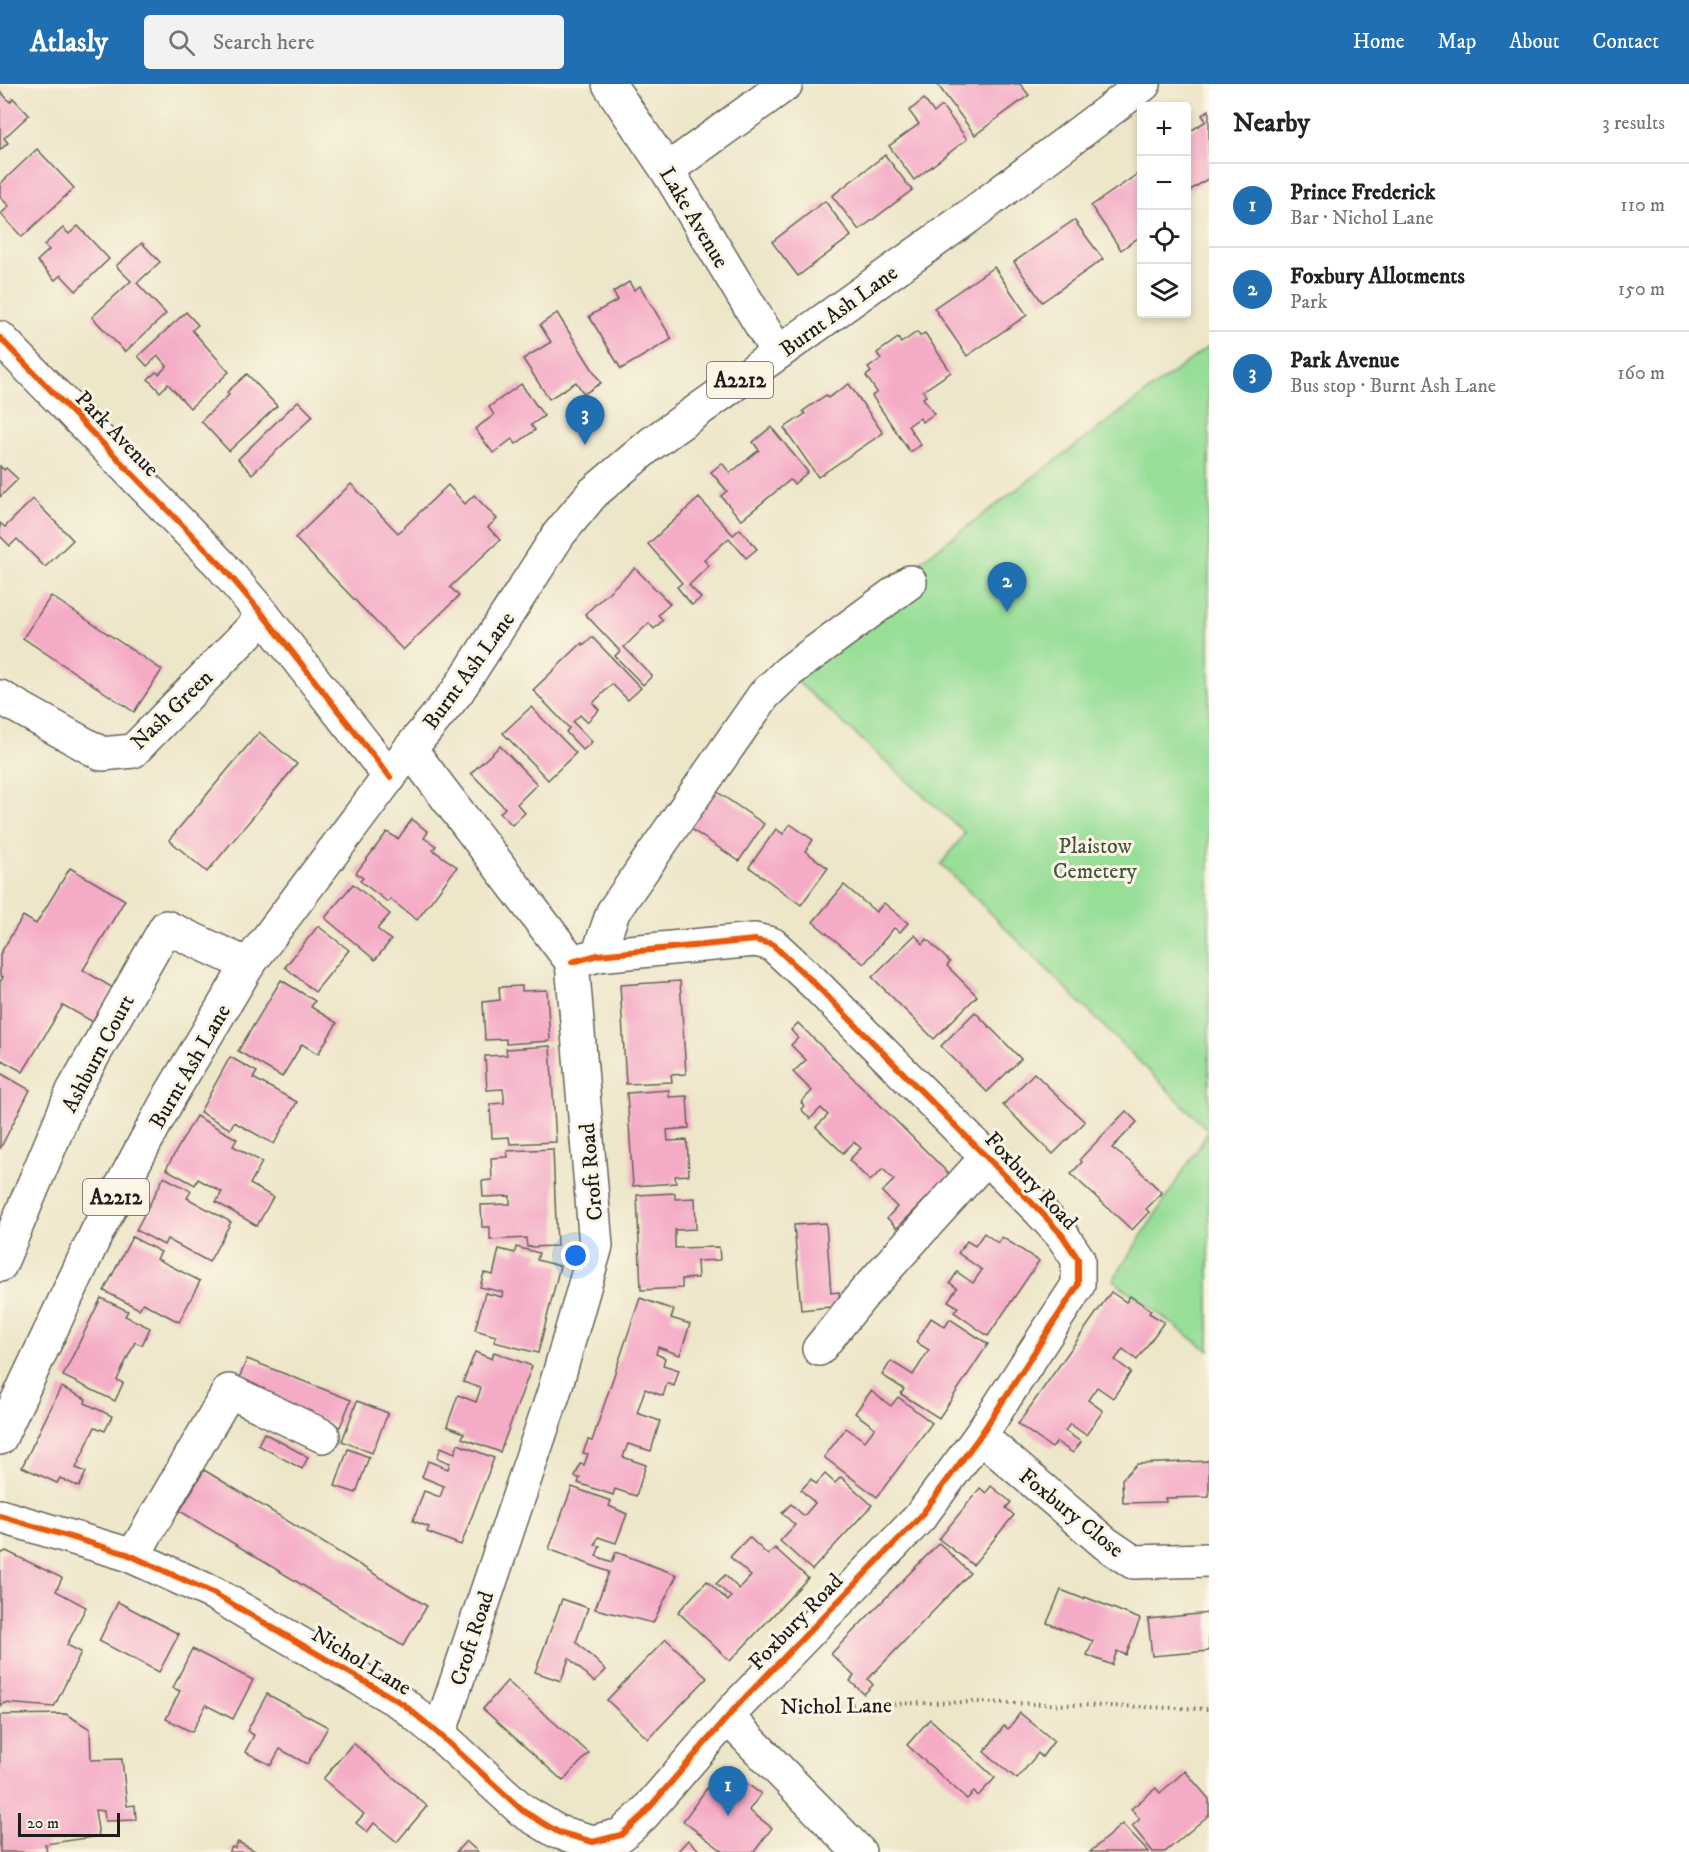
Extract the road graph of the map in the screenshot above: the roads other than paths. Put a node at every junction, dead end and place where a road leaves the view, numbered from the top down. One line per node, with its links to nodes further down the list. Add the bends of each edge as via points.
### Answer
1 (609, 84): 4 (street, Lake Avenue)
2 (786, 84): 4 (street)
3 (1144, 84): 6 (street, Burnt Ash Lane / A2212)
4 (667, 170): 6 (street, Lake Avenue)
5 (0, 338): 8 (street, Park Avenue, via 213,556)
6 (778, 354): 10 (street, Burnt Ash Lane / A2212, via 651,444 593,493 559,534 457,692)
7 (910, 582): 12 (street, via 788,672 764,695 613,912)
8 (264, 616): 9 (street, Nash Green, via 133,751 102,754); 11 (street, Park Avenue)
9 (0, 697)
10 (410, 749): 11 (street, Burnt Ash Lane / A2212); 12 (street)
11 (390, 777): 13 (street, Burnt Ash Lane / A2212)
12 (585, 959): 14 (street, Foxbury Road, via 755,940 772,945); 24 (street, Croft Road, via 596,1246 554,1392)
13 (248, 965): 15 (street, Ashburn Court, via 166,927 73,1091); 19 (street, Burnt Ash Lane / A2212, via 171,1094 98,1230)
14 (987, 1157): 16 (street); 18 (street, Foxbury Road, via 1062,1234 1078,1259 1078,1285)
15 (0, 1265)
16 (819, 1349)
17 (323, 1436): 21 (street, via 229,1392)
18 (980, 1436): 22 (street, Foxbury Close, via 1104,1544 1133,1562); 23 (street, Foxbury Road, via 920,1517)
19 (0, 1438)
20 (0, 1516): 21 (street, Nichol Lane)
21 (133, 1556): 24 (street, Nichol Lane, via 225,1600 403,1704)
22 (1209, 1560)
23 (733, 1712): 24 (street, Nichol Lane, via 643,1815 621,1835 593,1842 558,1832 523,1811); 25 (street)
24 (439, 1734)
25 (859, 1852)

